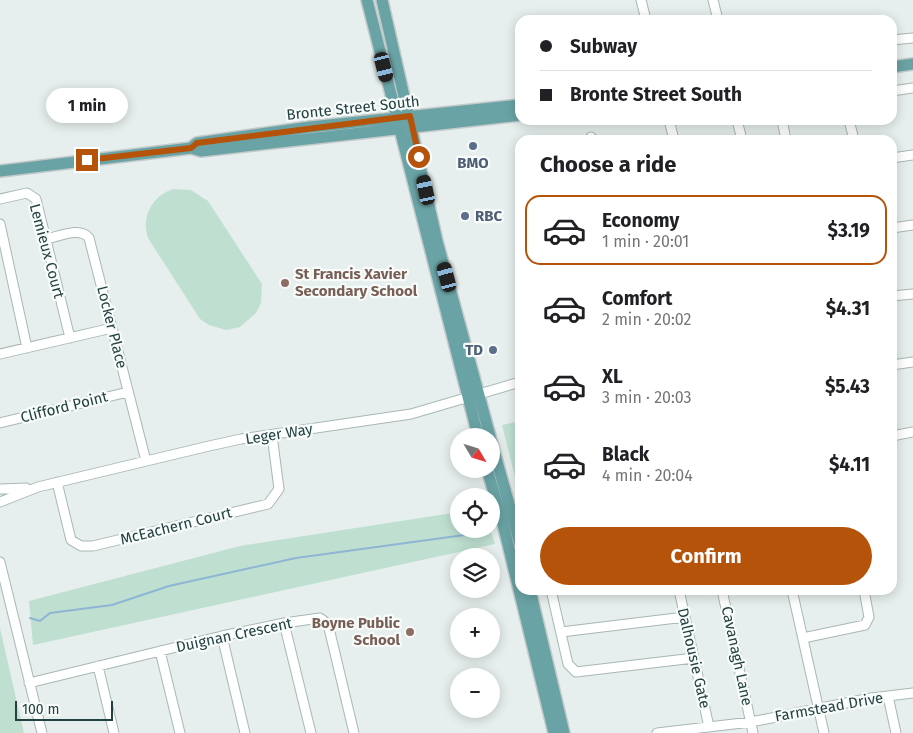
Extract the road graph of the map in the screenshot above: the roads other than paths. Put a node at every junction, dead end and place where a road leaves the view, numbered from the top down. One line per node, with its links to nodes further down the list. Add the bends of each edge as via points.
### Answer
1 (367, 0): 15 (main road)
2 (382, 0): 16 (main road)
3 (641, 0): 5 (street)
4 (713, 0): 6 (street)
5 (645, 15)
6 (717, 15)
7 (913, 38): 8 (street)
8 (897, 40)
9 (913, 64): 10 (main road)
10 (897, 66)
11 (913, 88): 12 (street)
12 (897, 90)
13 (515, 106): 16 (main road, Bronte Street South)
14 (515, 115): 16 (main road, Bronte Street South)
15 (396, 117): 16 (main road, Bronte Street South); 17 (main road); 18 (main road, Bronte Street South, via 197,143)
16 (411, 122): 17 (main road, Bronte Street South); 37 (main road)
17 (399, 129): 18 (main road, Bronte Street South, via 201,150); 37 (main road)
18 (191, 148): 21 (main road, Bronte Street South)
19 (913, 155): 20 (street)
20 (897, 157)
21 (0, 171)
22 (0, 198): 26 (street, Lemieux Court, via 27,193 36,199)
23 (0, 224): 31 (street)
24 (913, 225): 25 (street)
25 (897, 227)
26 (46, 240): 29 (street, Locker Place, via 80,232 89,238); 30 (street, Lemieux Court)
27 (913, 294): 28 (street)
28 (897, 296)
29 (112, 328): 30 (street); 36 (street, Locker Place)
30 (70, 338): 31 (street)
31 (27, 348): 32 (street)
32 (0, 354)
33 (913, 362): 34 (street)
34 (897, 364)
35 (515, 383): 37 (street, Leger Way)
36 (128, 392): 38 (street, Clifford Point); 44 (street, Locker Place)
37 (473, 396): 39 (main road); 40 (main road); 42 (street, Leger Way, via 411,414)
38 (0, 423)
39 (477, 428)
40 (487, 428)
41 (913, 432): 43 (street)
42 (272, 435): 44 (street, Leger Way, via 240,439); 47 (street, McEachern Court, via 279,489 268,504 93,546 81,546 71,540)
43 (897, 435)
44 (146, 461): 47 (street, Leger Way)
45 (500, 472): 51 (main road)
46 (490, 478): 53 (main road)
47 (57, 482): 48 (street, Leger Way)
48 (38, 487): 49 (street, Leger Way); 50 (street, Leger Way)
49 (0, 489)
50 (0, 502)
51 (515, 526)
52 (0, 566): 69 (street)
53 (515, 573)
54 (520, 595): 81 (main road)
55 (531, 595): 82 (main road)
56 (552, 595): 63 (street)
57 (679, 595): 61 (street, Dalhousie Gate)
58 (723, 595): 73 (street, Cavanagh Lane)
59 (793, 595): 65 (street)
60 (865, 595): 65 (street, via 869,617 866,625)
61 (685, 617): 63 (street); 67 (street, Dalhousie Gate)
62 (284, 623): 64 (street, Duignan Crescent); 79 (street); 80 (street, Duignan Crescent, via 320,618 328,624)
63 (561, 632): 67 (street, via 568,664 576,672)
64 (222, 636): 66 (street, Duignan Crescent); 78 (street)
65 (803, 638): 72 (street)
66 (160, 651): 68 (street, Duignan Crescent); 77 (street)
67 (694, 658): 74 (street, Dalhousie Gate)
68 (98, 666): 69 (street, Duignan Crescent); 76 (street)
69 (30, 683): 75 (street)
70 (913, 693): 71 (street, Farmstead Drive)
71 (888, 696): 72 (street, Farmstead Drive); 86 (street)
72 (818, 709): 73 (street, Farmstead Drive); 85 (street)
73 (751, 722): 74 (street, Farmstead Drive); 84 (street, Cavanagh Lane)
74 (709, 726): 83 (street, Farmstead Drive)
75 (42, 733)
76 (114, 733)
77 (180, 733)
78 (246, 733)
79 (311, 733)
80 (354, 733)
81 (554, 733)
82 (564, 733)
83 (657, 733)
84 (752, 733)
85 (824, 733)
86 (896, 733)

